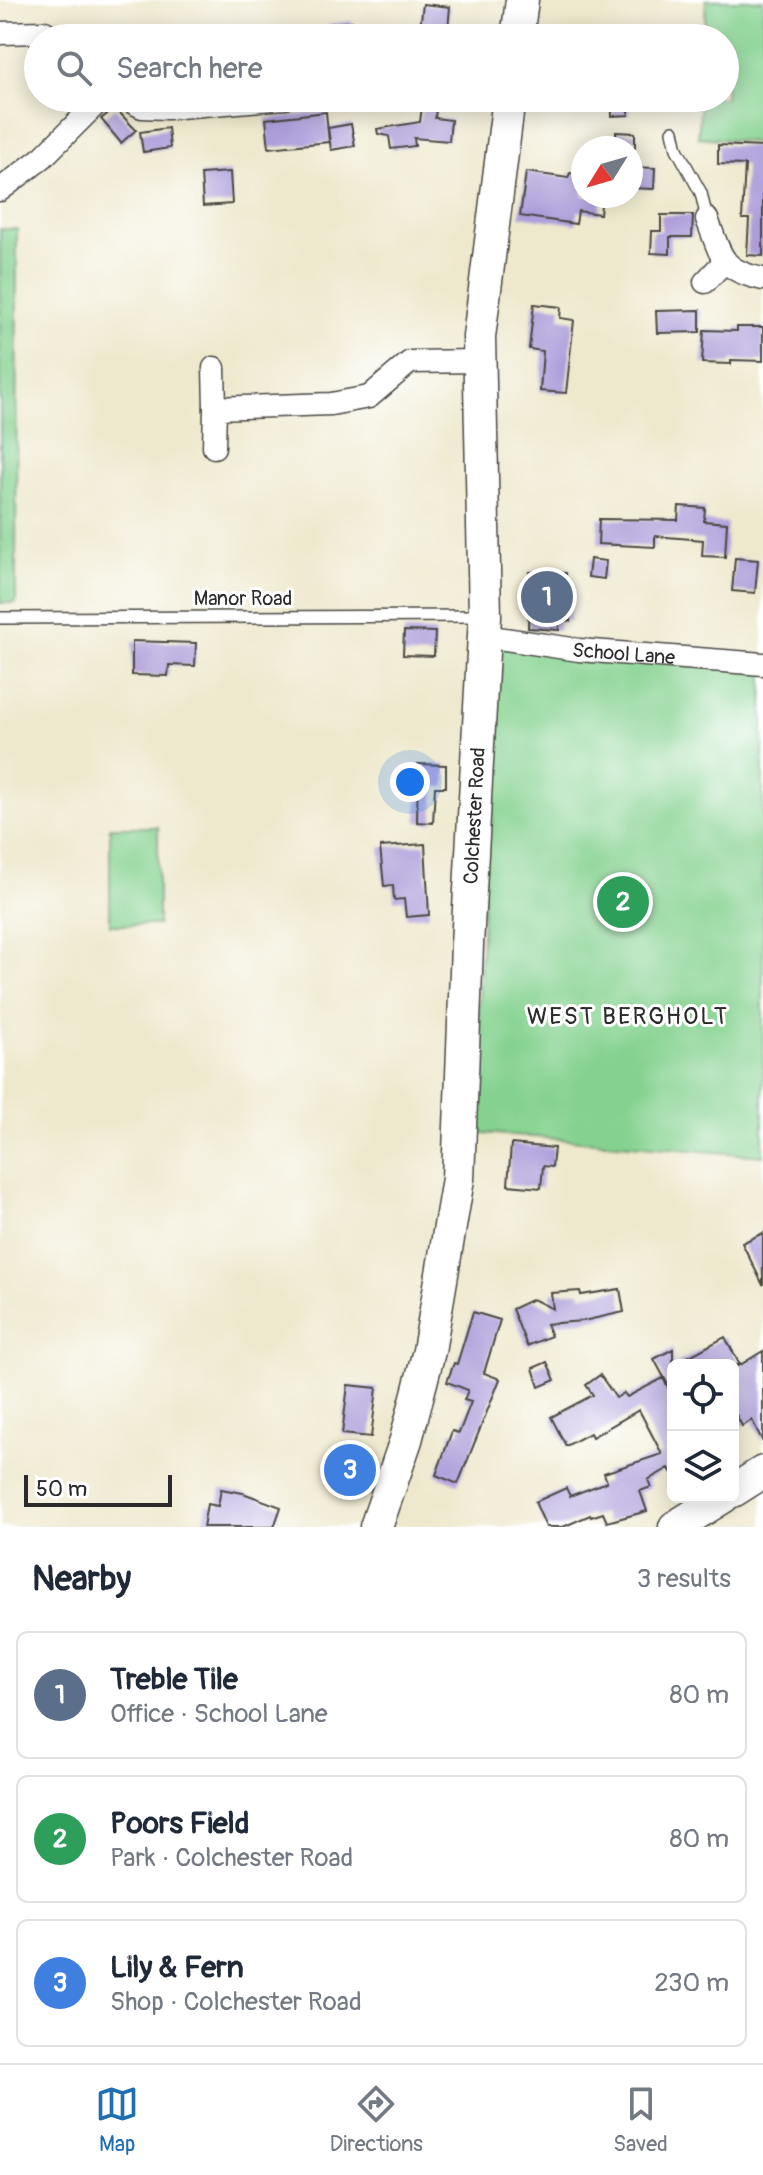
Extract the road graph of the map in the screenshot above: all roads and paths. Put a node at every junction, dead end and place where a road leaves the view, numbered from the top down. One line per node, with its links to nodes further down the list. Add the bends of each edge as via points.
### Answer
1 (522, 0): 2 (main road)
2 (519, 24)
3 (24, 32): 4 (street)
4 (0, 33)
5 (88, 112): 8 (street)
6 (507, 112): 13 (main road, Colchester Road)
7 (673, 131): 9 (lane)
8 (0, 190)
9 (707, 219): 10 (street)
10 (725, 261): 11 (street, via 738,274); 12 (street)
11 (763, 279)
12 (705, 282)
13 (478, 361): 15 (street, via 410,362 369,397 331,404); 18 (main road, Colchester Road)
14 (214, 368): 15 (street)
15 (215, 408): 16 (street)
16 (214, 447)
17 (0, 618): 18 (lane, Manor Road)
18 (485, 626): 19 (street, School Lane, via 579,650); 23 (main road, Colchester Road, via 458,1179 429,1351)
19 (763, 664)
20 (763, 1472): 21 (main road)
21 (739, 1487)
22 (713, 1503): 24 (main road)
23 (376, 1527)
24 (675, 1527)

